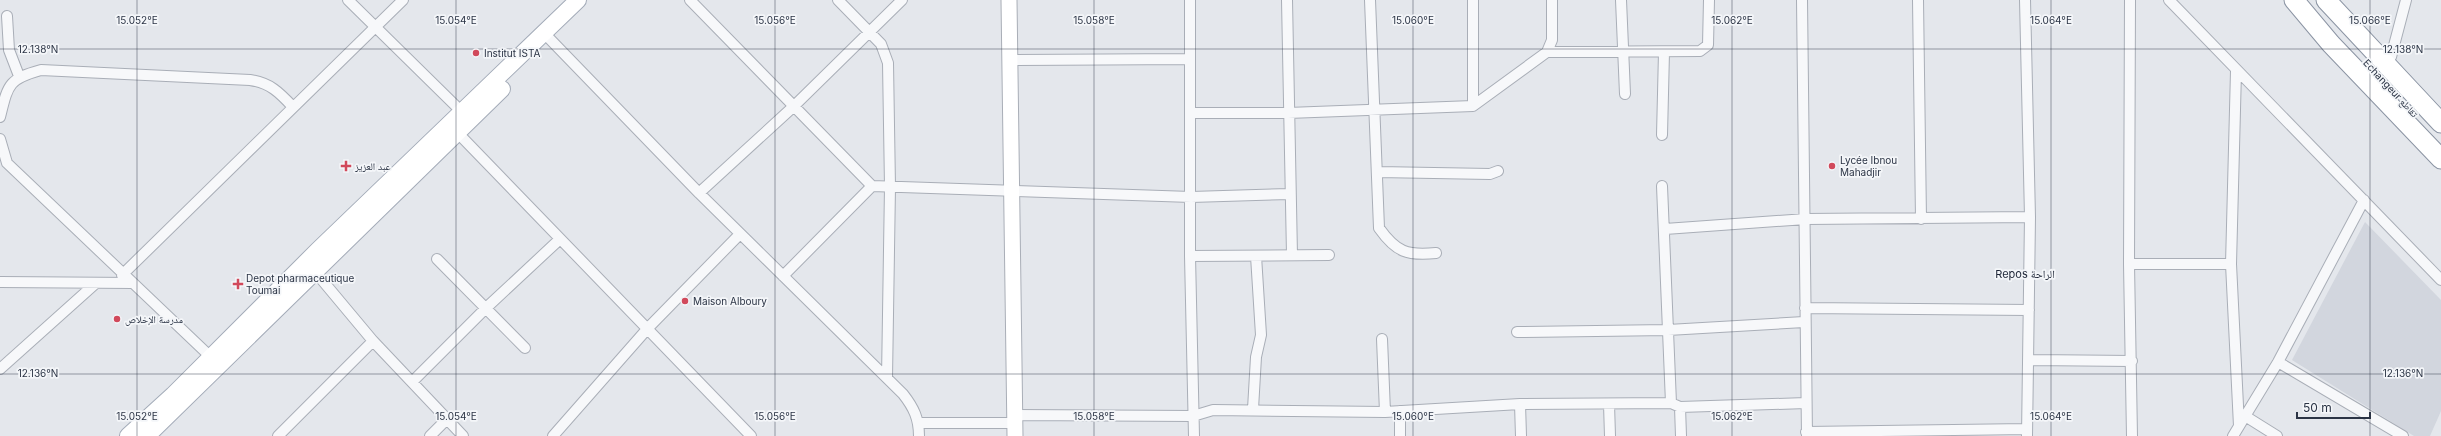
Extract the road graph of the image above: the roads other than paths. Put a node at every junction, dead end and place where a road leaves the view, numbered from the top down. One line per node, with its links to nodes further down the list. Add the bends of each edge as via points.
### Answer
1 (348, 0): 27 (street)
2 (403, 0): 27 (street)
3 (578, 0): 30 (main road)
4 (591, 0): 30 (main road)
5 (690, 0): 43 (street)
6 (838, 0): 29 (street)
7 (902, 0): 29 (street)
8 (1009, 0): 36 (street)
9 (1190, 0): 35 (street)
10 (1287, 0): 46 (street)
11 (1370, 0): 44 (street)
12 (1473, 0): 41 (street)
13 (1552, 0): 31 (street, via 1552,40)
14 (1621, 0): 33 (street)
15 (1709, 0): 32 (street, via 1708,45 1700,51)
16 (1802, 0): 66 (street)
17 (1918, 0): 67 (street)
18 (2025, 0): 65 (street)
19 (2130, 0): 77 (street)
20 (2169, 0): 37 (street)
21 (2294, 0): 54 (highway, via 2331,44)
22 (2306, 0): 28 (highway)
23 (2326, 0): 28 (highway)
24 (2340, 0): 34 (highway)
25 (2406, 0): 34 (street)
26 (8, 16): 38 (street, via 9,50)
27 (376, 27): 42 (street); 47 (street)
28 (2347, 31): 49 (highway, Echangeur تقاطع); 53 (highway, Echangeur تقاطع)
29 (870, 33): 43 (street); 59 (street, via 881,44 888,63)
30 (548, 36): 47 (main road); 61 (street)
31 (1547, 52): 33 (street); 41 (street)
32 (1664, 52): 33 (street); 51 (street)
33 (1623, 53): 39 (street)
34 (2391, 57): 40 (highway)
35 (1190, 59): 36 (street); 45 (street)
36 (1010, 60): 60 (street)
37 (2236, 71): 64 (street); 78 (street)
38 (19, 76): 42 (street, via 41,70 250,80 265,82 276,89); 48 (street, via 6,92)
39 (1625, 94)
40 (2441, 105)
41 (1473, 106): 44 (street)
42 (293, 107): 80 (street)
43 (793, 107): 57 (street); 61 (street)
44 (1374, 110): 46 (street); 56 (street)
45 (1190, 113): 46 (street); 63 (street)
46 (1288, 113): 62 (street)
47 (466, 115): 50 (main road)
48 (0, 117)
49 (2441, 123)
50 (453, 128): 70 (street); 79 (main road)
51 (1662, 135)
52 (0, 139): 80 (street, via 7,163)
53 (2441, 141)
54 (2441, 159)
55 (1498, 171): 56 (street, via 1490,174)
56 (1378, 172): 71 (street, via 1379,228 1390,244 1406,253)
57 (872, 186): 59 (street); 81 (street)
58 (1662, 186): 68 (street)
59 (890, 187): 60 (street); 101 (street)
60 (1012, 191): 63 (street); 114 (street)
61 (699, 193): 69 (street)
62 (1290, 194): 63 (street); 72 (street)
63 (1191, 197): 74 (street)
64 (2364, 200): 82 (street); 99 (street)
65 (2030, 217): 67 (street); 88 (street)
66 (1806, 219): 67 (street); 68 (street); 87 (street)
67 (1921, 219)
68 (1665, 229): 91 (street)
69 (740, 234): 81 (street); 90 (street)
70 (560, 239): 86 (street); 90 (street)
71 (1436, 253)
72 (1292, 255): 73 (street); 75 (street)
73 (1329, 255)
74 (1190, 256): 75 (street); 110 (street)
75 (1256, 256): 107 (street, via 1261,335 1256,357)
76 (437, 259): 86 (street)
77 (2129, 264): 78 (street); 97 (street)
78 (2231, 264): 115 (street)
79 (311, 266): 94 (street); 98 (main road)
80 (122, 274): 85 (street)
81 (783, 276): 101 (street)
82 (2441, 280)
83 (0, 282): 84 (street)
84 (96, 283): 85 (street); 100 (street)
85 (132, 283): 98 (street)
86 (486, 308): 95 (street); 102 (street)
87 (1805, 308): 88 (street); 89 (street)
88 (2029, 310): 96 (street)
89 (1804, 322): 91 (street); 103 (street)
90 (648, 328): 124 (street); 125 (street)
91 (1668, 330): 92 (street); 106 (street)
92 (1518, 332)
93 (1382, 339): 109 (street)
94 (373, 341): 102 (street); 121 (street)
95 (525, 348)
96 (2030, 360): 97 (street); 116 (street)
97 (2132, 361): 132 (street)
98 (216, 362): 119 (main road); 120 (main road)
99 (2278, 362): 111 (street); 135 (street)
100 (0, 369)
101 (887, 378): 113 (street, via 914,408)
102 (412, 382): 112 (street)
103 (1806, 403): 106 (street); 118 (street)
104 (1520, 404): 105 (street); 108 (street); 129 (street)
105 (1609, 404): 106 (street); 130 (street)
106 (1675, 405): 131 (street)
107 (1253, 409): 109 (street); 110 (street, via 1212,410)
108 (1400, 411): 109 (street); 128 (street)
109 (1385, 412)
110 (1193, 416): 114 (street); 127 (street)
111 (2245, 416): 115 (street); 134 (street)
112 (446, 420): 122 (street); 123 (street)
113 (919, 423): 114 (street); 126 (street)
114 (1015, 425)
115 (2239, 426): 133 (street)
116 (2027, 432): 117 (street); 118 (street)
117 (1906, 433): 118 (street)
118 (1807, 434)
119 (128, 436)
120 (147, 436)
121 (278, 436)
122 (430, 436)
123 (463, 436)
124 (553, 436)
125 (751, 436)
126 (919, 436)
127 (1194, 436)
128 (1400, 436)
129 (1521, 436)
130 (1610, 436)
131 (1681, 436)
132 (2132, 436)
133 (2233, 436)
134 (2277, 436)
135 (2403, 436)

